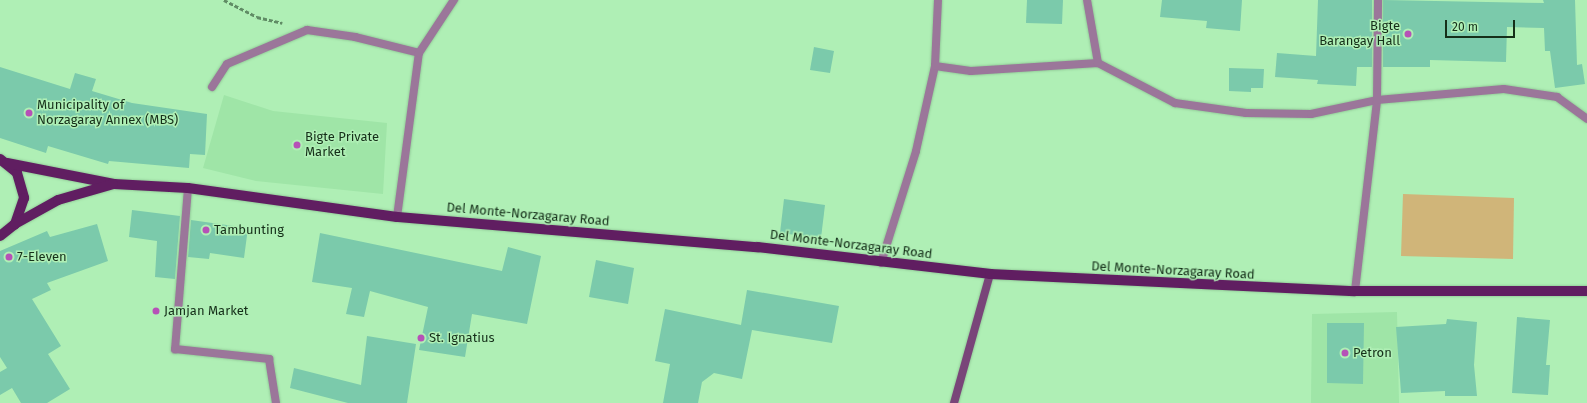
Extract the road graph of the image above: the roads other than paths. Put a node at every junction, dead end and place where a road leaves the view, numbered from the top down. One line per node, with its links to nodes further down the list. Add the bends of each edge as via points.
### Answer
1 (454, 0): 5 (street)
2 (938, 0): 7 (street)
3 (1087, 0): 6 (street)
4 (1378, 0): 9 (street)
5 (419, 53): 8 (street, via 355,36 308,30 227,64); 14 (street)
6 (1098, 63): 7 (street, via 971,71); 9 (street, via 1175,103 1246,113 1311,114)
7 (934, 66): 17 (street, via 916,151)
8 (212, 87)
9 (1376, 100): 10 (street, via 1504,89 1557,97); 19 (street)
10 (1587, 119)
11 (4, 161): 12 (main road, Del Monte-Norzagaray Road); 15 (main road, via 20,179 24,198)
12 (114, 184): 13 (main road, Del Monte-Norzagaray Road); 15 (main road, Del Monte-Norzagaray Road, via 58,200)
13 (188, 188): 14 (main road, Del Monte-Norzagaray Road); 21 (street, via 175,349 269,359)
14 (397, 217): 17 (main road, Del Monte-Norzagaray Road, via 758,247)
15 (15, 224): 16 (main road, Del Monte-Norzagaray Road)
16 (0, 236)
17 (881, 263): 18 (main road, Del Monte-Norzagaray Road)
18 (990, 274): 19 (main road, Del Monte-Norzagaray Road); 22 (street)
19 (1355, 291): 20 (main road, Del Monte-Norzagaray Road)
20 (1587, 291)
21 (276, 403)
22 (954, 403)

